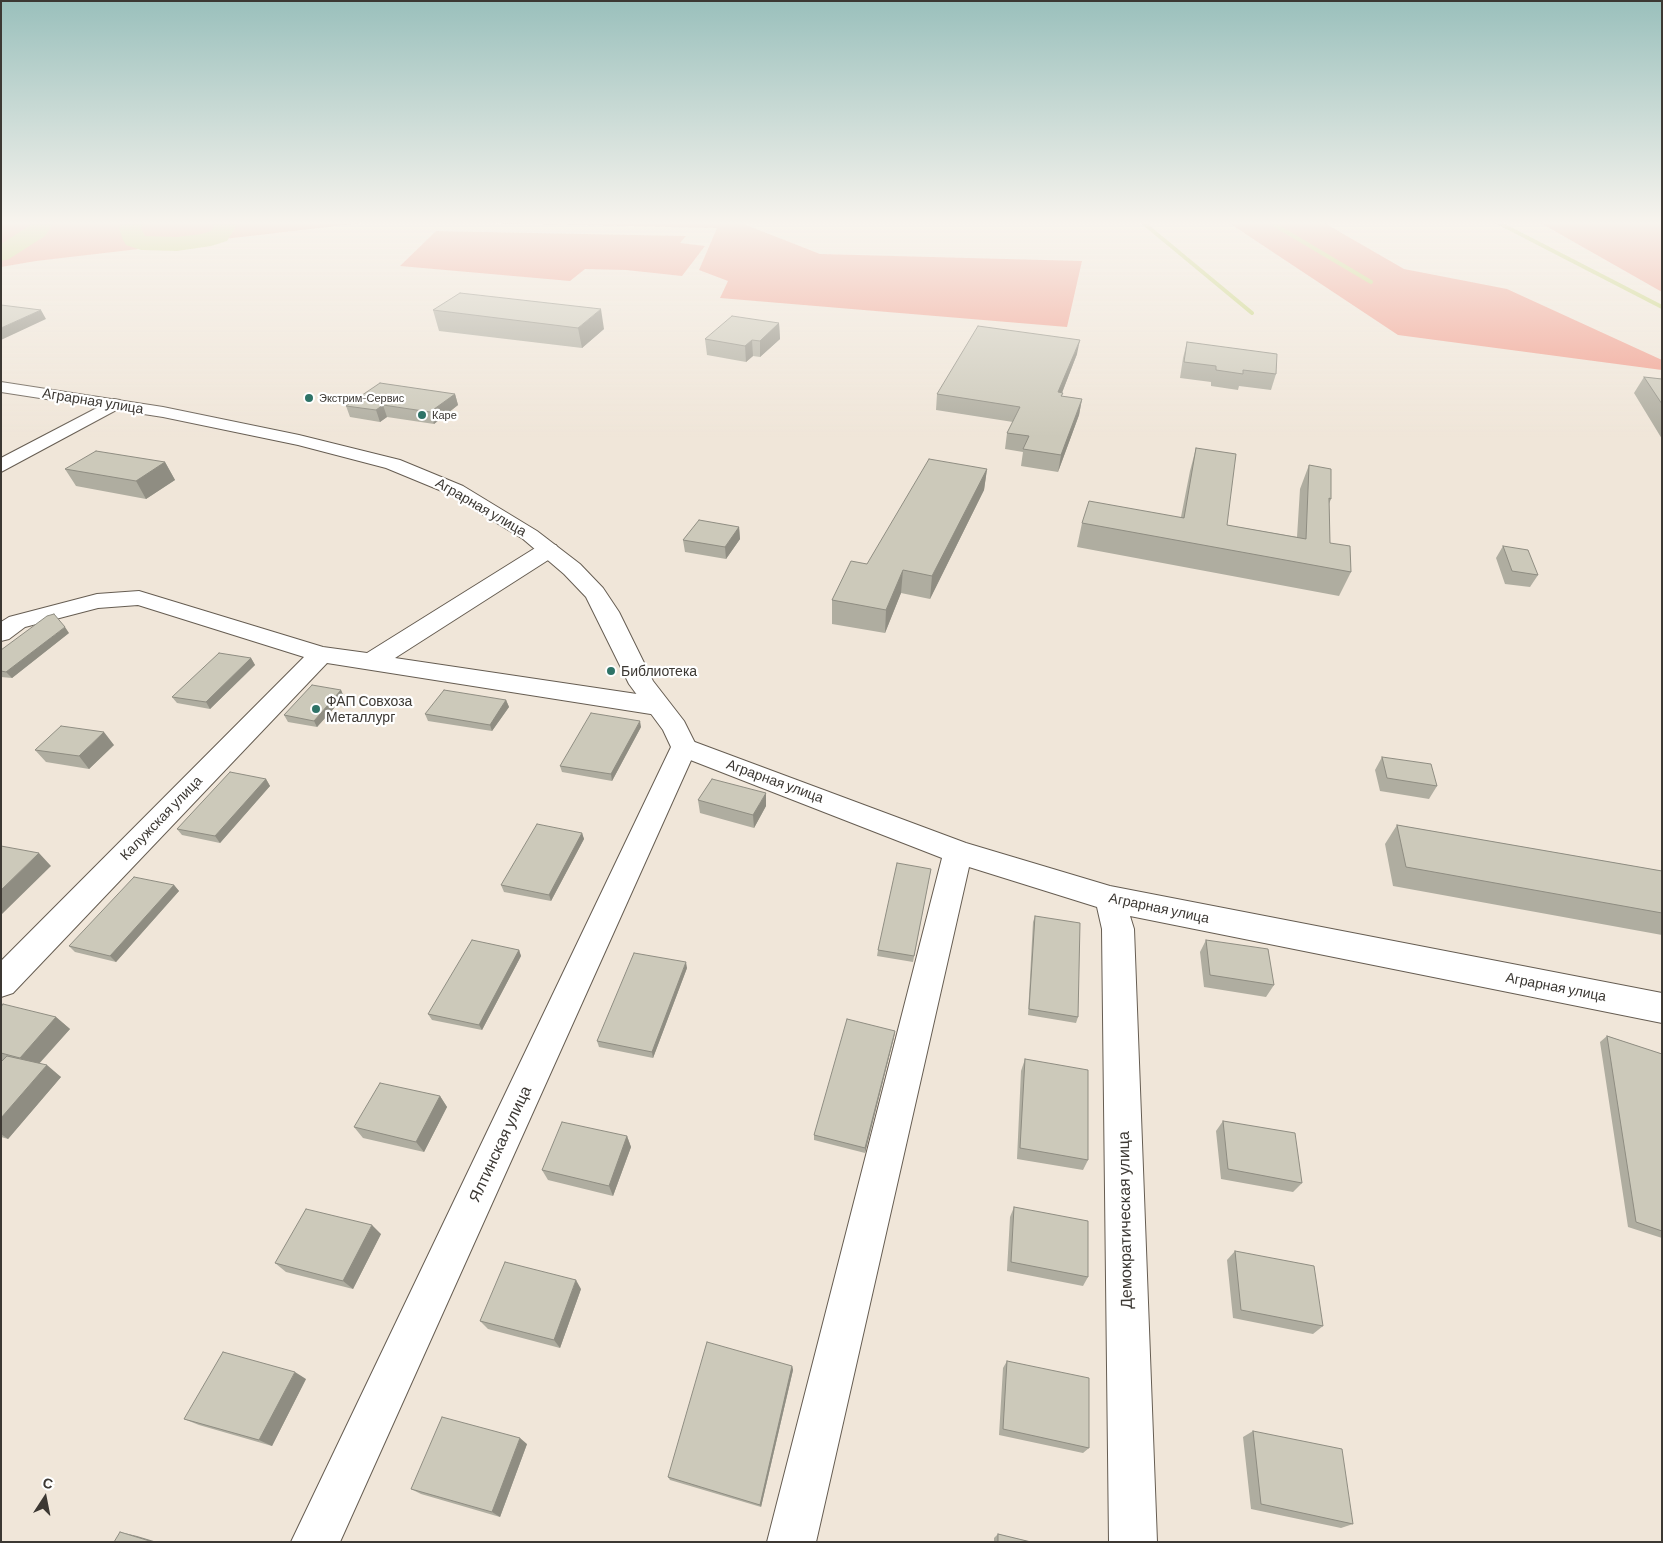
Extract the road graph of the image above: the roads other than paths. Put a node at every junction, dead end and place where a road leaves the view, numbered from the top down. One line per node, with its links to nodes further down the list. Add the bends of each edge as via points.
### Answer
1 (1, 387): 2 (street, Аграрная улица)
2 (114, 404): 3 (street); 4 (street, Аграрная улица, via 299,440 392,464 463,494 500,515)
3 (1, 466)
4 (548, 550): 7 (street); 8 (street, Аграрная улица, via 595,593 611,619 631,666)
5 (9, 628): 6 (street, via 97,601 139,598)
6 (321, 654): 7 (street); 12 (street, Калужская улица)
7 (371, 662): 8 (street)
8 (657, 706): 9 (street, Аграрная улица, via 675,727)
9 (684, 747): 10 (street, Аграрная улица); 14 (street, Ялтинская улица)
10 (958, 852): 11 (street, Аграрная улица); 15 (street)
11 (1110, 898): 13 (street, Аграрная улица); 16 (street, Демократическая улица, via 1118,928)
12 (1, 983)
13 (1662, 1008)
14 (315, 1542)
15 (791, 1542)
16 (1133, 1542)

